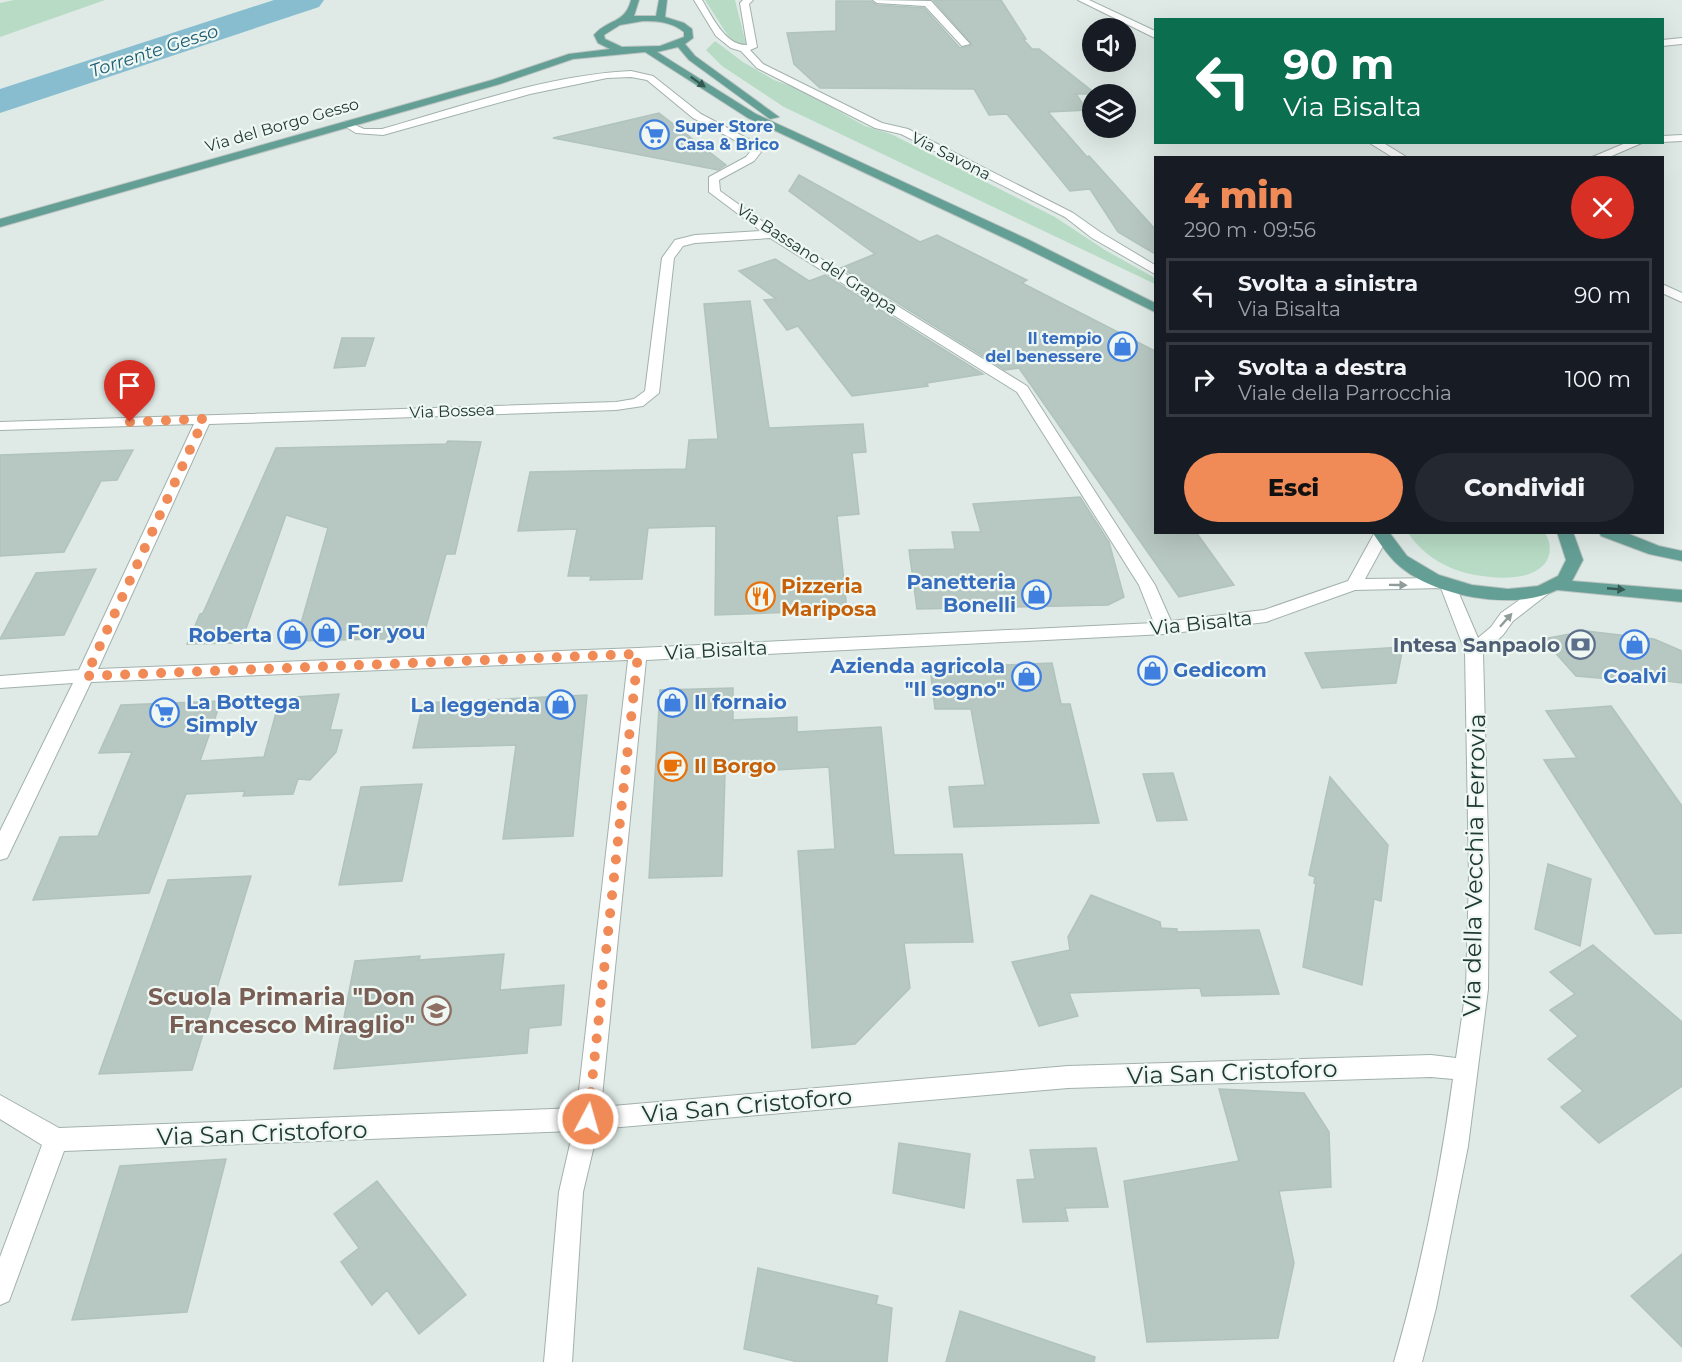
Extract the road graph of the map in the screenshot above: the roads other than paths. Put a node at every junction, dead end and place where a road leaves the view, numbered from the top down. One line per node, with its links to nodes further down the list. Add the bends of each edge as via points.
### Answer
1 (635, 0): 8 (main road, via 632,14)
2 (663, 0): 7 (main road)
3 (698, 0): 16 (street, Via Savona, via 730,46)
4 (749, 0): 16 (street, via 744,3 752,47)
5 (877, 0): 13 (street, via 928,3)
6 (1082, 0): 10 (street)
7 (660, 19): 8 (main road); 12 (main road, via 684,26 689,32 688,38)
8 (625, 20): 9 (main road, Via del Borgo Gesso, via 603,29)
9 (599, 35): 15 (main road, via 601,41); 18 (main road, Via del Borgo Gesso)
10 (1154, 35)
11 (1682, 41): 14 (street)
12 (680, 43): 17 (main road); 20 (main road, via 692,58)
13 (965, 44)
14 (1664, 44)
15 (621, 50): 17 (main road, Via del Borgo Gesso); 18 (main road, Via del Borgo Gesso)
16 (745, 50): 29 (street, Via Savona, via 760,66 780,78 879,126 904,131 1069,216)
17 (649, 51): 20 (main road, one-way to 20, via 752,116)
18 (572, 56): 19 (main road, Via del Borgo Gesso)
19 (346, 124): 27 (main road, Via del Borgo Gesso); 28 (street, Via Bassano del Grappa, via 366,134 383,132 518,94 607,75 650,78 697,116 748,142 756,152 713,179 716,192)
20 (800, 136): 32 (main road)
21 (1682, 138): 22 (street)
22 (1664, 139)
23 (1377, 144): 25 (street)
24 (1633, 144): 26 (street)
25 (1399, 156)
26 (1600, 156)
27 (0, 223)
28 (772, 234): 33 (street, Via Bossea, via 679,243 668,258 652,393 638,403); 44 (street, Via Bassano del Grappa, via 1022,389 1148,585)
29 (1154, 269)
30 (1664, 289): 31 (street)
31 (1682, 298)
32 (1154, 308)
33 (204, 419): 34 (street, Via Bossea); 47 (street)
34 (0, 426)
35 (1381, 534): 39 (street); 40 (main road, via 1394,553 1414,569)
36 (1566, 534): 41 (main road, via 1575,559 1570,573)
37 (1612, 534): 38 (main road)
38 (1682, 556)
39 (1354, 585): 40 (street, Via Bisalta, one-way to 40); 44 (street, Via Bisalta, via 1266,616)
40 (1445, 585): 42 (main road, via 1497,596); 45 (street, Via della Vecchia Ferrovia)
41 (1557, 585): 42 (main road); 43 (main road, one-way to 43)
42 (1540, 593): 45 (street, one-way to 42, via 1507,617)
43 (1682, 596)
44 (1165, 628): 46 (street, Via Bisalta)
45 (1474, 651): 50 (street, Via della Vecchia Ferrovia, via 1479,888 1477,989)
46 (638, 654): 47 (street, Via Bisalta); 52 (street)
47 (86, 676): 48 (street, Via Bisalta); 49 (street)
48 (0, 682)
49 (0, 852)
50 (1467, 1070): 52 (street, Via San Cristoforo, via 1431,1066 1068,1077); 56 (street, Via della Vecchia Ferrovia, via 1456,1146)
51 (0, 1106): 53 (street)
52 (588, 1119): 53 (street, Via San Cristoforo); 55 (street, via 571,1192)
53 (56, 1140): 54 (street)
54 (0, 1292)
55 (558, 1362)
56 (1408, 1362)

